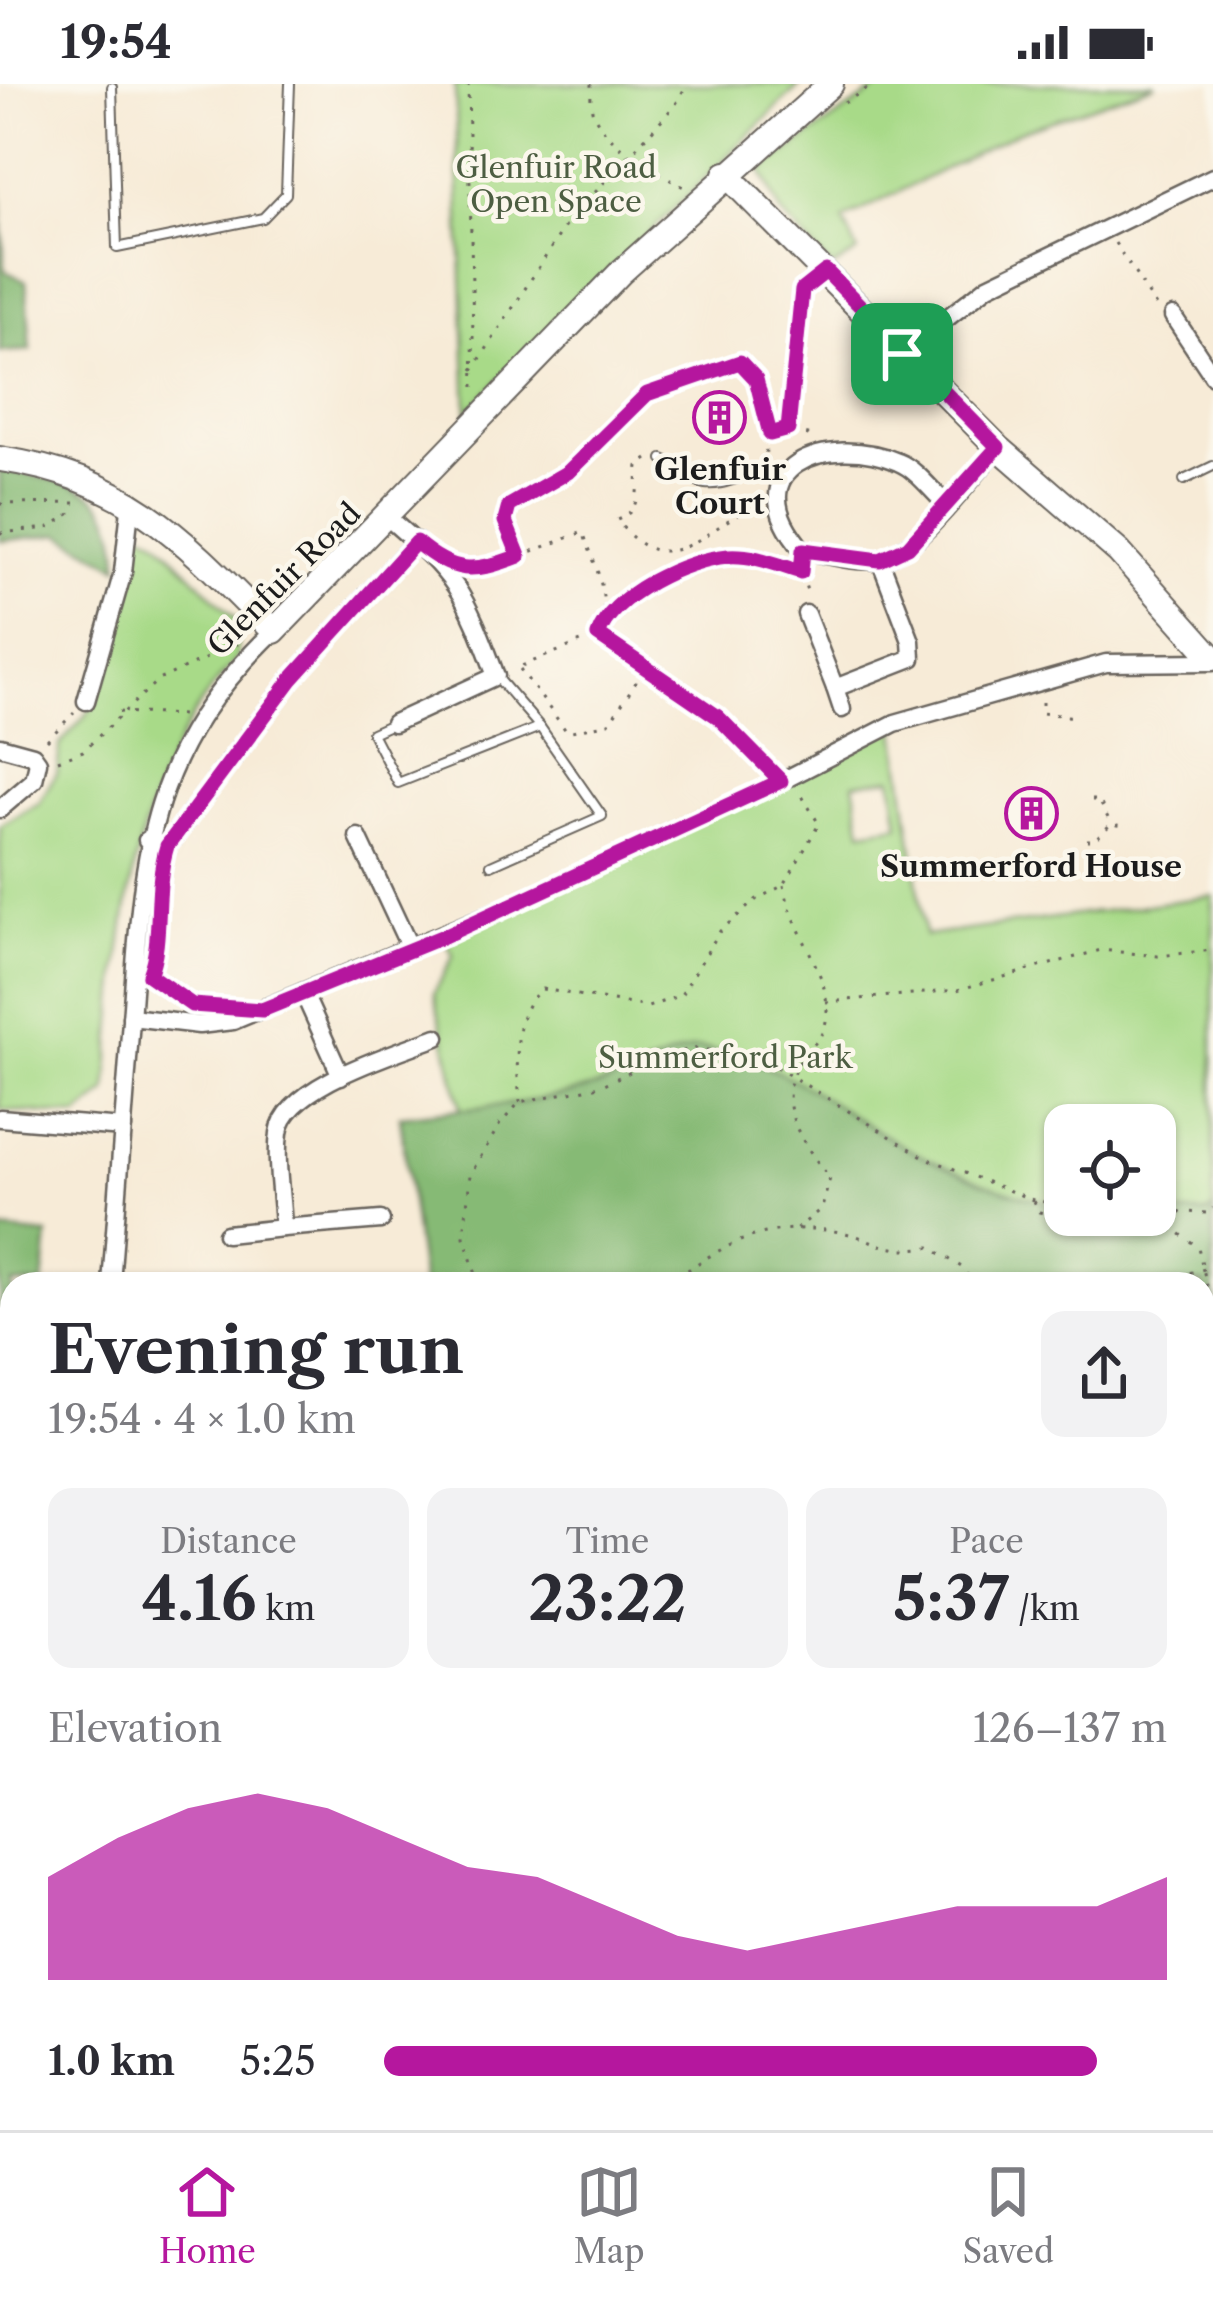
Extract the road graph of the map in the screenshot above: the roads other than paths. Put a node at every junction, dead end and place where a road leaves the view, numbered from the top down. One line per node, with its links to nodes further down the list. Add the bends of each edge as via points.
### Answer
1 (290, 84): 2 (lane, via 286,194 263,218 117,248)
2 (112, 87)
3 (833, 97): 4 (main road, Glenfuir Road)
4 (726, 174): 7 (main road); 17 (main road, Glenfuir Road)
5 (1213, 177): 7 (street, via 988,286)
6 (1173, 316): 8 (street)
7 (902, 354): 9 (main road)
8 (1213, 376)
9 (998, 447): 16 (street); 22 (main road, via 1119,552)
10 (0, 459): 15 (main road, via 74,474)
11 (663, 459): 13 (lane, via 698,484 762,468)
12 (1213, 466): 14 (lane)
13 (783, 474): 16 (street, via 806,456 886,457 905,464); 19 (street, via 775,498 784,528 803,550)
14 (1184, 480)
15 (121, 495): 21 (main road, via 175,531); 25 (street, via 123,572)
16 (947, 505): 19 (street, via 908,547)
17 (387, 517): 18 (street); 21 (main road, Glenfuir Road)
18 (416, 542): 23 (street, via 466,596); 33 (street, via 291,680 167,846)
19 (880, 560): 24 (street, via 912,658)
20 (806, 614): 24 (street)
21 (274, 631): 33 (street, Glenfuir Road, via 232,671 202,716)
22 (1213, 660): 30 (street, via 1106,663 895,723)
23 (496, 676): 27 (street); 28 (lane)
24 (835, 688): 26 (street)
25 (86, 701)
26 (842, 709)
27 (394, 723): 28 (lane, via 372,733 398,784)
28 (540, 727): 34 (lane, via 602,816)
29 (0, 746): 31 (street, via 36,758 34,780)
30 (785, 779)
31 (0, 809)
32 (358, 837): 36 (street)
33 (147, 840): 38 (street, Glenfuir Road)
34 (491, 865)
35 (498, 911): 36 (street)
36 (410, 948): 37 (street)
37 (303, 992): 38 (street, via 233,1021); 40 (street)
38 (131, 1017): 42 (street, Glenfuir Road)
39 (437, 1037): 40 (street)
40 (341, 1076): 44 (street, via 291,1105 279,1130)
41 (0, 1118): 42 (street)
42 (122, 1128): 46 (street, Glenfuir Road)
43 (381, 1220): 44 (street)
44 (283, 1228): 45 (street)
45 (226, 1234)
46 (111, 1272)

